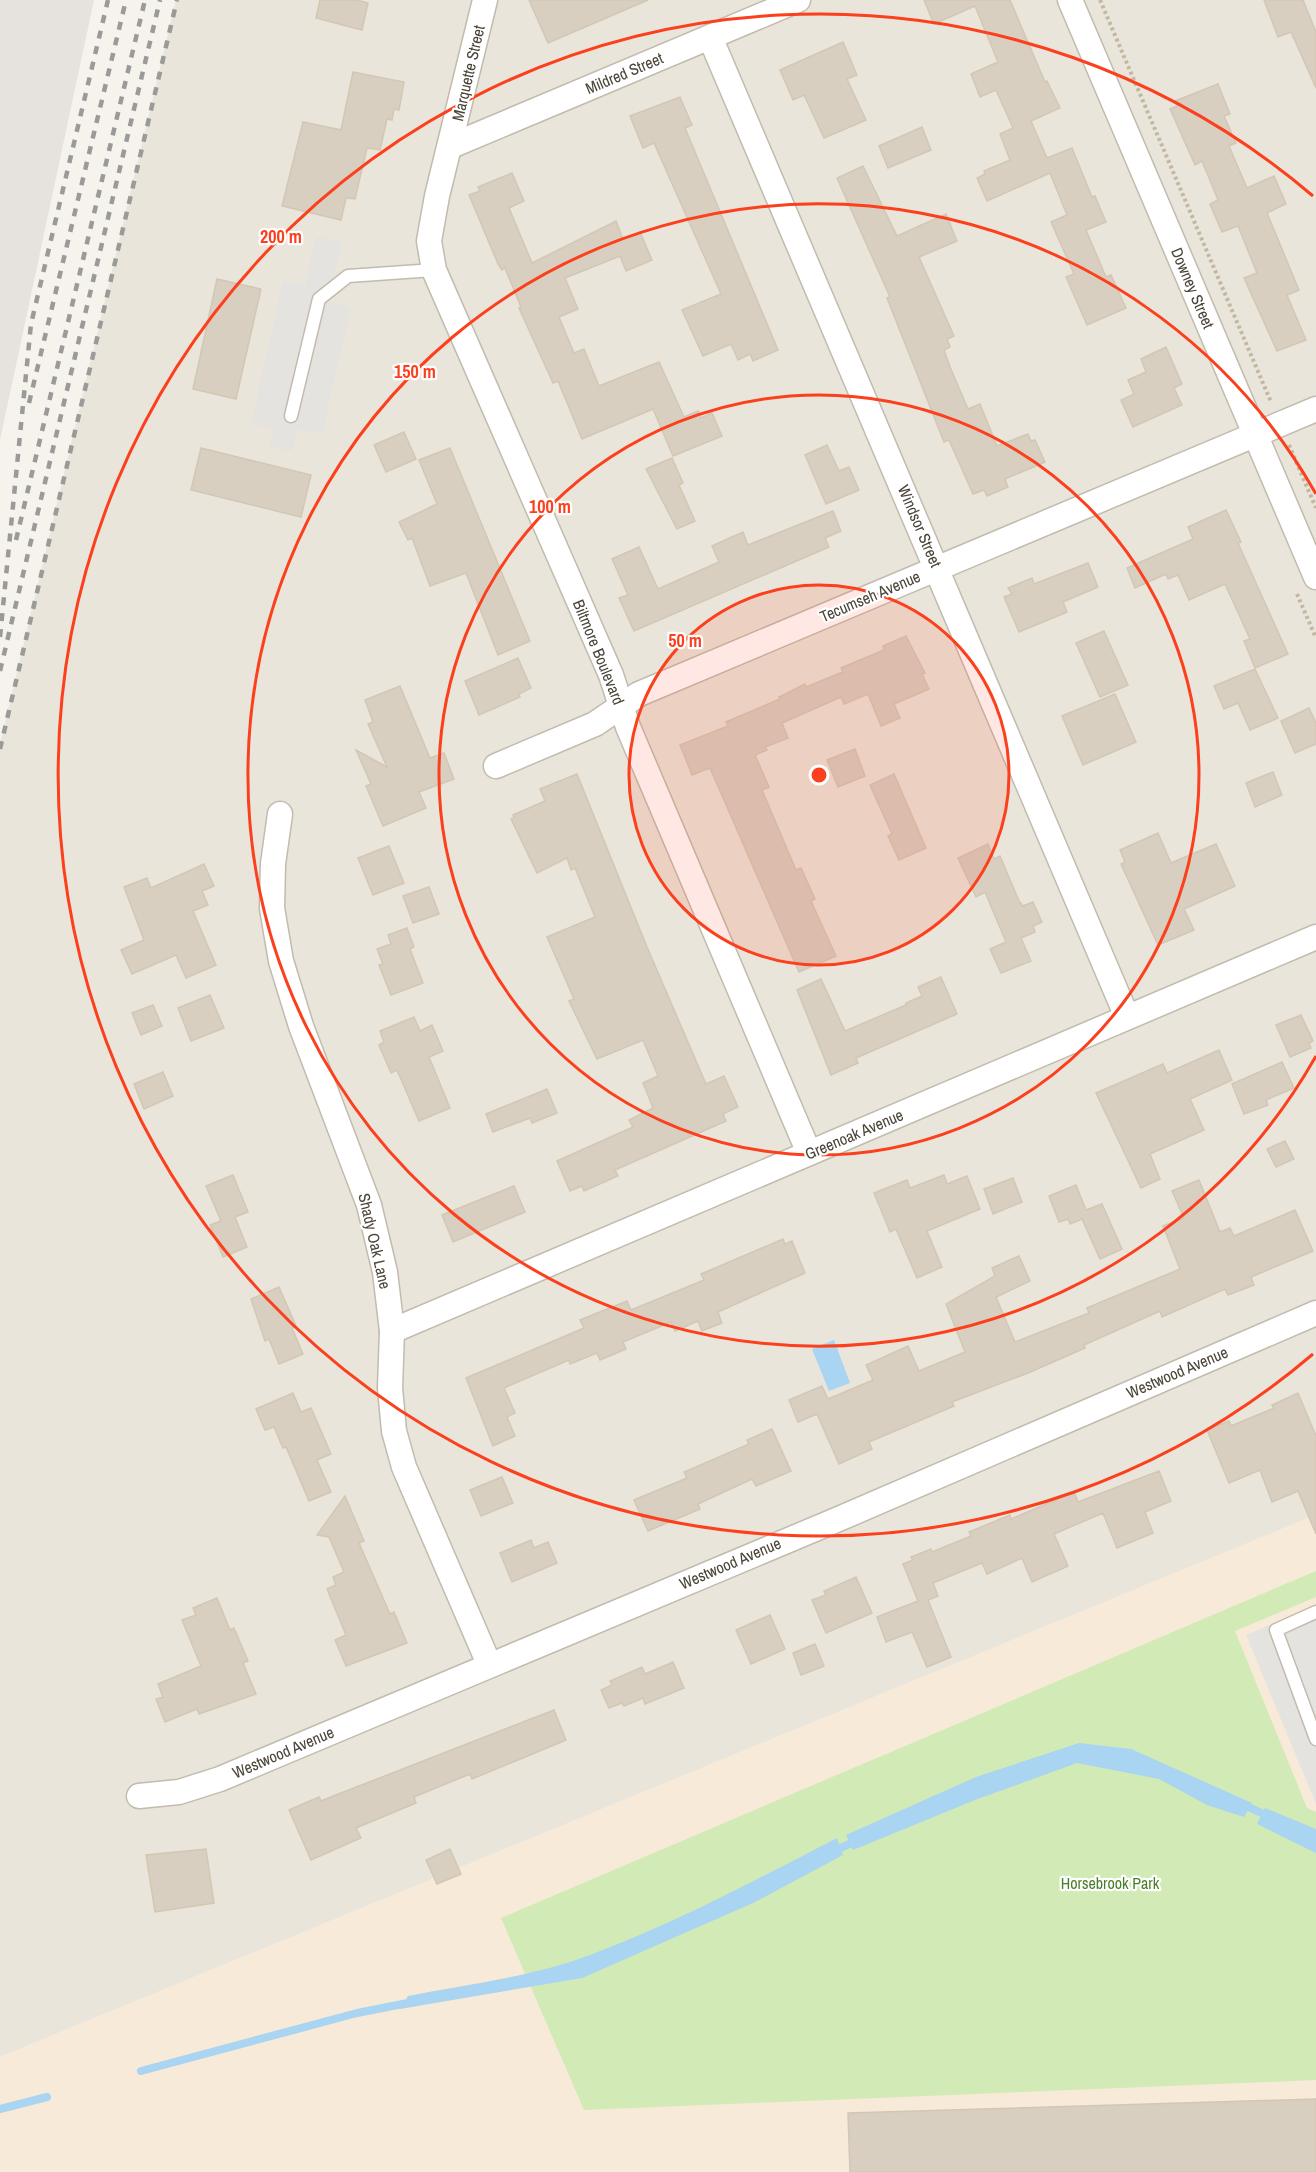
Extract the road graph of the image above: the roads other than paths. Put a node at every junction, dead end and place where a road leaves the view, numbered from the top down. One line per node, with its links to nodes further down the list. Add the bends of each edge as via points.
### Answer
1 (485, 0): 5 (street, Marquette Street)
2 (798, 0): 4 (street, Mildred Street)
3 (1070, 0): 9 (street, Downey Street)
4 (710, 37): 5 (street, Mildred Street); 10 (street, Windsor Street)
5 (451, 146): 6 (street, Biltmore Boulevard, via 436,196 429,241)
6 (434, 270): 8 (lane, via 348,276 319,299); 12 (street, Biltmore Boulevard, via 611,675)
7 (1316, 409): 9 (street, Tecumseh Avenue)
8 (291, 416)
9 (1256, 435): 10 (street, Tecumseh Avenue); 11 (street, Downey Street)
10 (938, 568): 12 (street, Tecumseh Avenue, via 639,694); 16 (street, Windsor Street)
11 (1316, 577)
12 (621, 706): 13 (street, Tecumseh Avenue, via 595,724); 17 (street, Biltmore Boulevard)
13 (496, 766)
14 (280, 814): 19 (street, Shady Oak Lane, via 272,908 280,961 369,1205 385,1272)
15 (1316, 936): 16 (street, Greenoak Avenue)
16 (1127, 1017): 17 (street, Greenoak Avenue)
17 (808, 1153): 19 (street, Greenoak Avenue)
18 (1316, 1313): 21 (street, Westwood Avenue, via 834,1521)
19 (392, 1331): 21 (street, Shady Oak Lane, via 390,1388 394,1431 404,1467)
20 (1316, 1612): 22 (lane, via 1276,1630)
21 (489, 1664): 23 (street, Westwood Avenue, via 220,1779 179,1792)
22 (1316, 1739)
23 (139, 1796)

